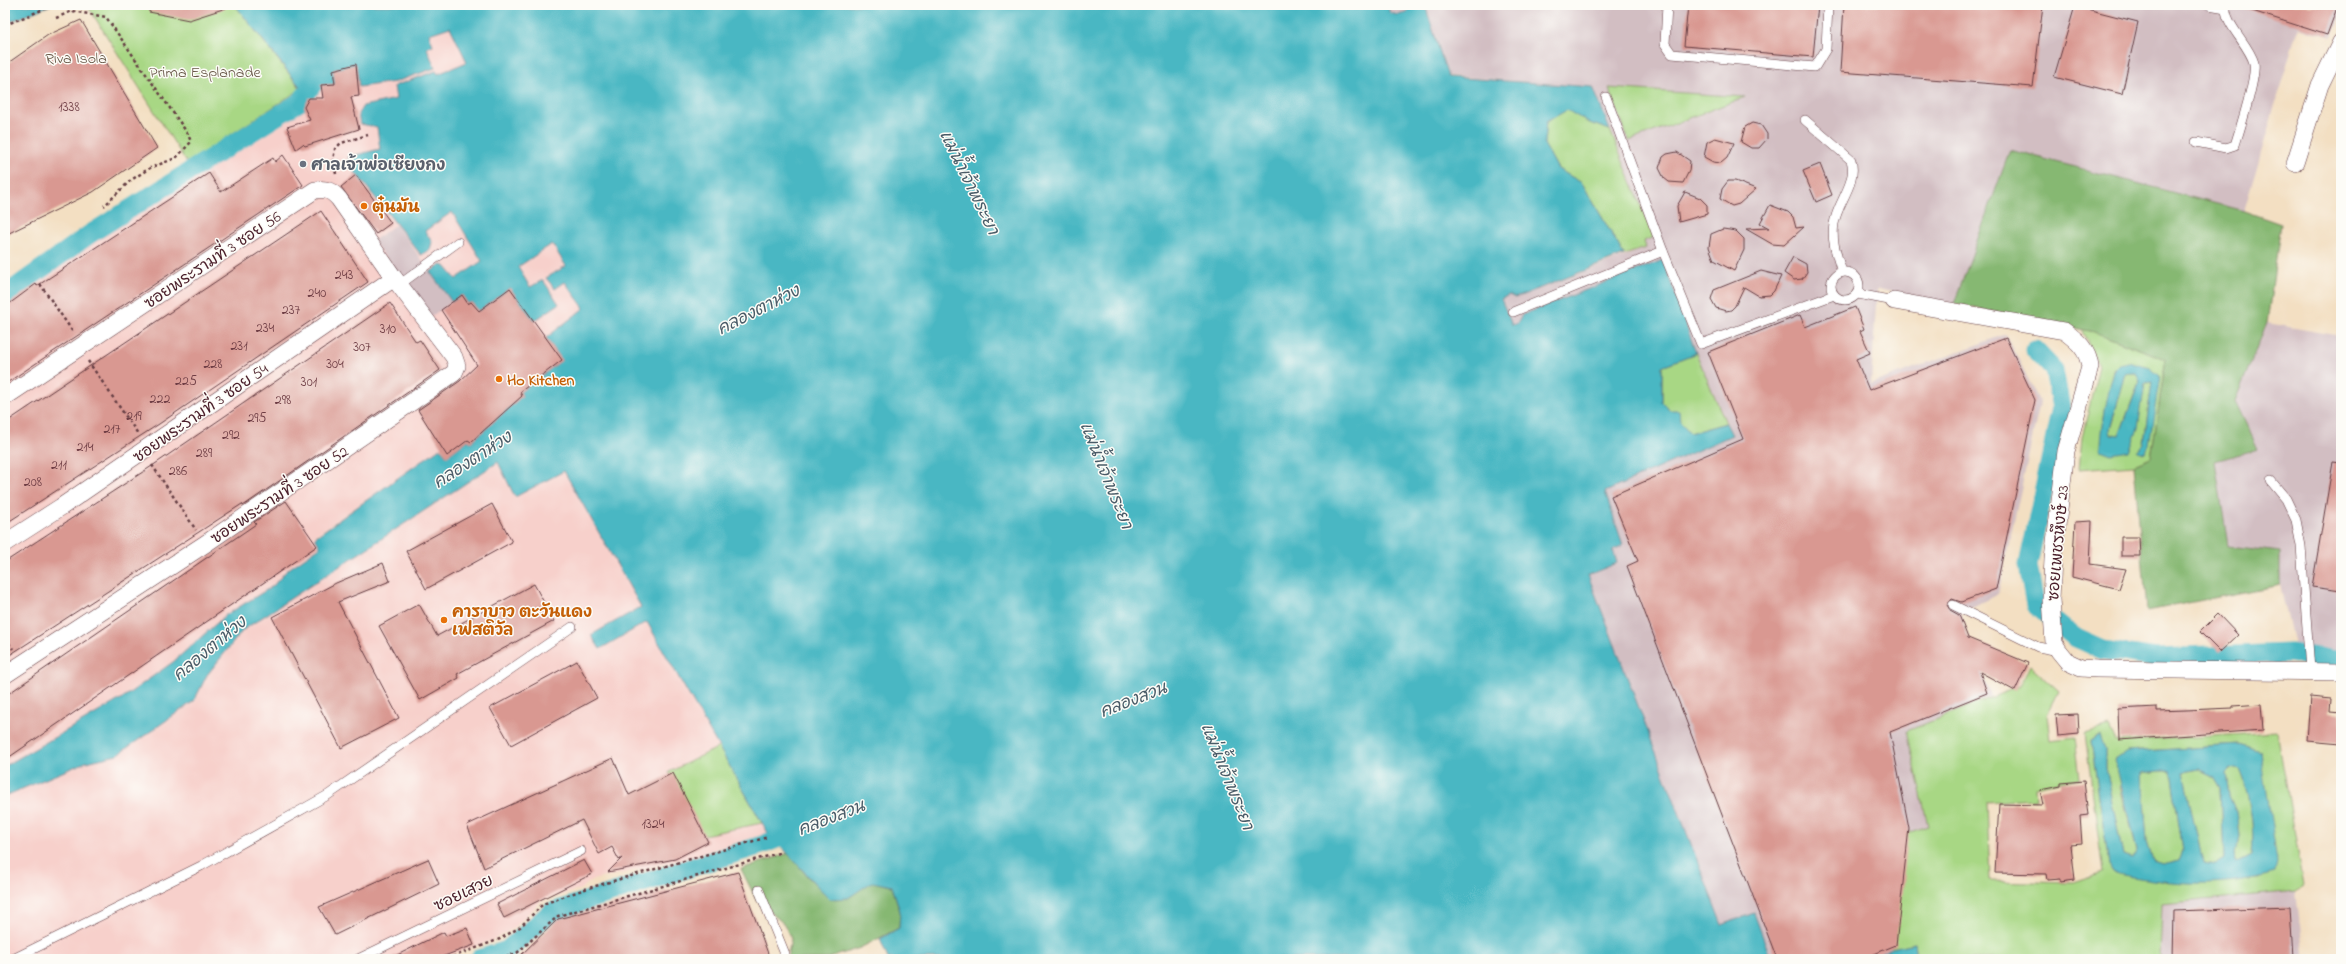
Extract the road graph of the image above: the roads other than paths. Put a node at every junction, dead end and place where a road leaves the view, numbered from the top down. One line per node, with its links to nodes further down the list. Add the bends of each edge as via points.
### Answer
1 (1667, 5): 2 (lane, via 1665,44 1672,54 1815,67 1826,49)
2 (1828, 5)
3 (2209, 5): 4 (lane)
4 (2226, 7): 8 (lane, via 2228,19 2248,48 2254,64 2251,85 2235,145 2226,148)
5 (2341, 42): 9 (street, via 2320,85)
6 (1606, 97): 11 (lane)
7 (1805, 120): 12 (lane, via 1851,160 1853,168 1850,185 1834,223 1834,243)
8 (2196, 142)
9 (2295, 163)
10 (458, 242): 13 (lane)
11 (1663, 251): 15 (lane, via 1701,344); 17 (lane)
12 (1842, 272): 14 (lane, via 1855,276 1860,284); 15 (lane, via 1832,282)
13 (396, 281): 18 (street, ซอยพระรามที่ 3 ซอย 56, via 333,193 315,190); 20 (street, ซอยพระรามที่ 3 ซอย 54); 26 (street, ซอยพระรามที่ 3 ซอย 52, via 454,357 454,373 205,544)
14 (1858, 294): 15 (lane, via 1846,301); 16 (lane)
15 (1834, 295)
16 (1894, 302): 23 (street, ซอยเพชรหึงษ์ 23, via 2064,331 2080,343 2088,355 2090,367 2066,451 2053,559 2053,636)
17 (1513, 312)
18 (5, 397)
19 (2271, 481): 24 (lane, via 2286,499 2296,520 2301,546)
20 (5, 543)
21 (1954, 605): 23 (lane, via 2038,647)
22 (572, 627): 29 (lane, via 328,795 201,866)
23 (2059, 651): 24 (street, ซอยเพชรหึงษ์ 23, via 2068,662 2081,668 2097,670)
24 (2310, 670): 25 (street, ซอยเพชรหึงษ์ 23)
25 (2341, 672)
26 (5, 675)
27 (581, 851): 30 (lane, ซอยเสวย)
28 (759, 890): 31 (lane, via 784,954)
29 (13, 959)
30 (358, 959)
31 (781, 959)

